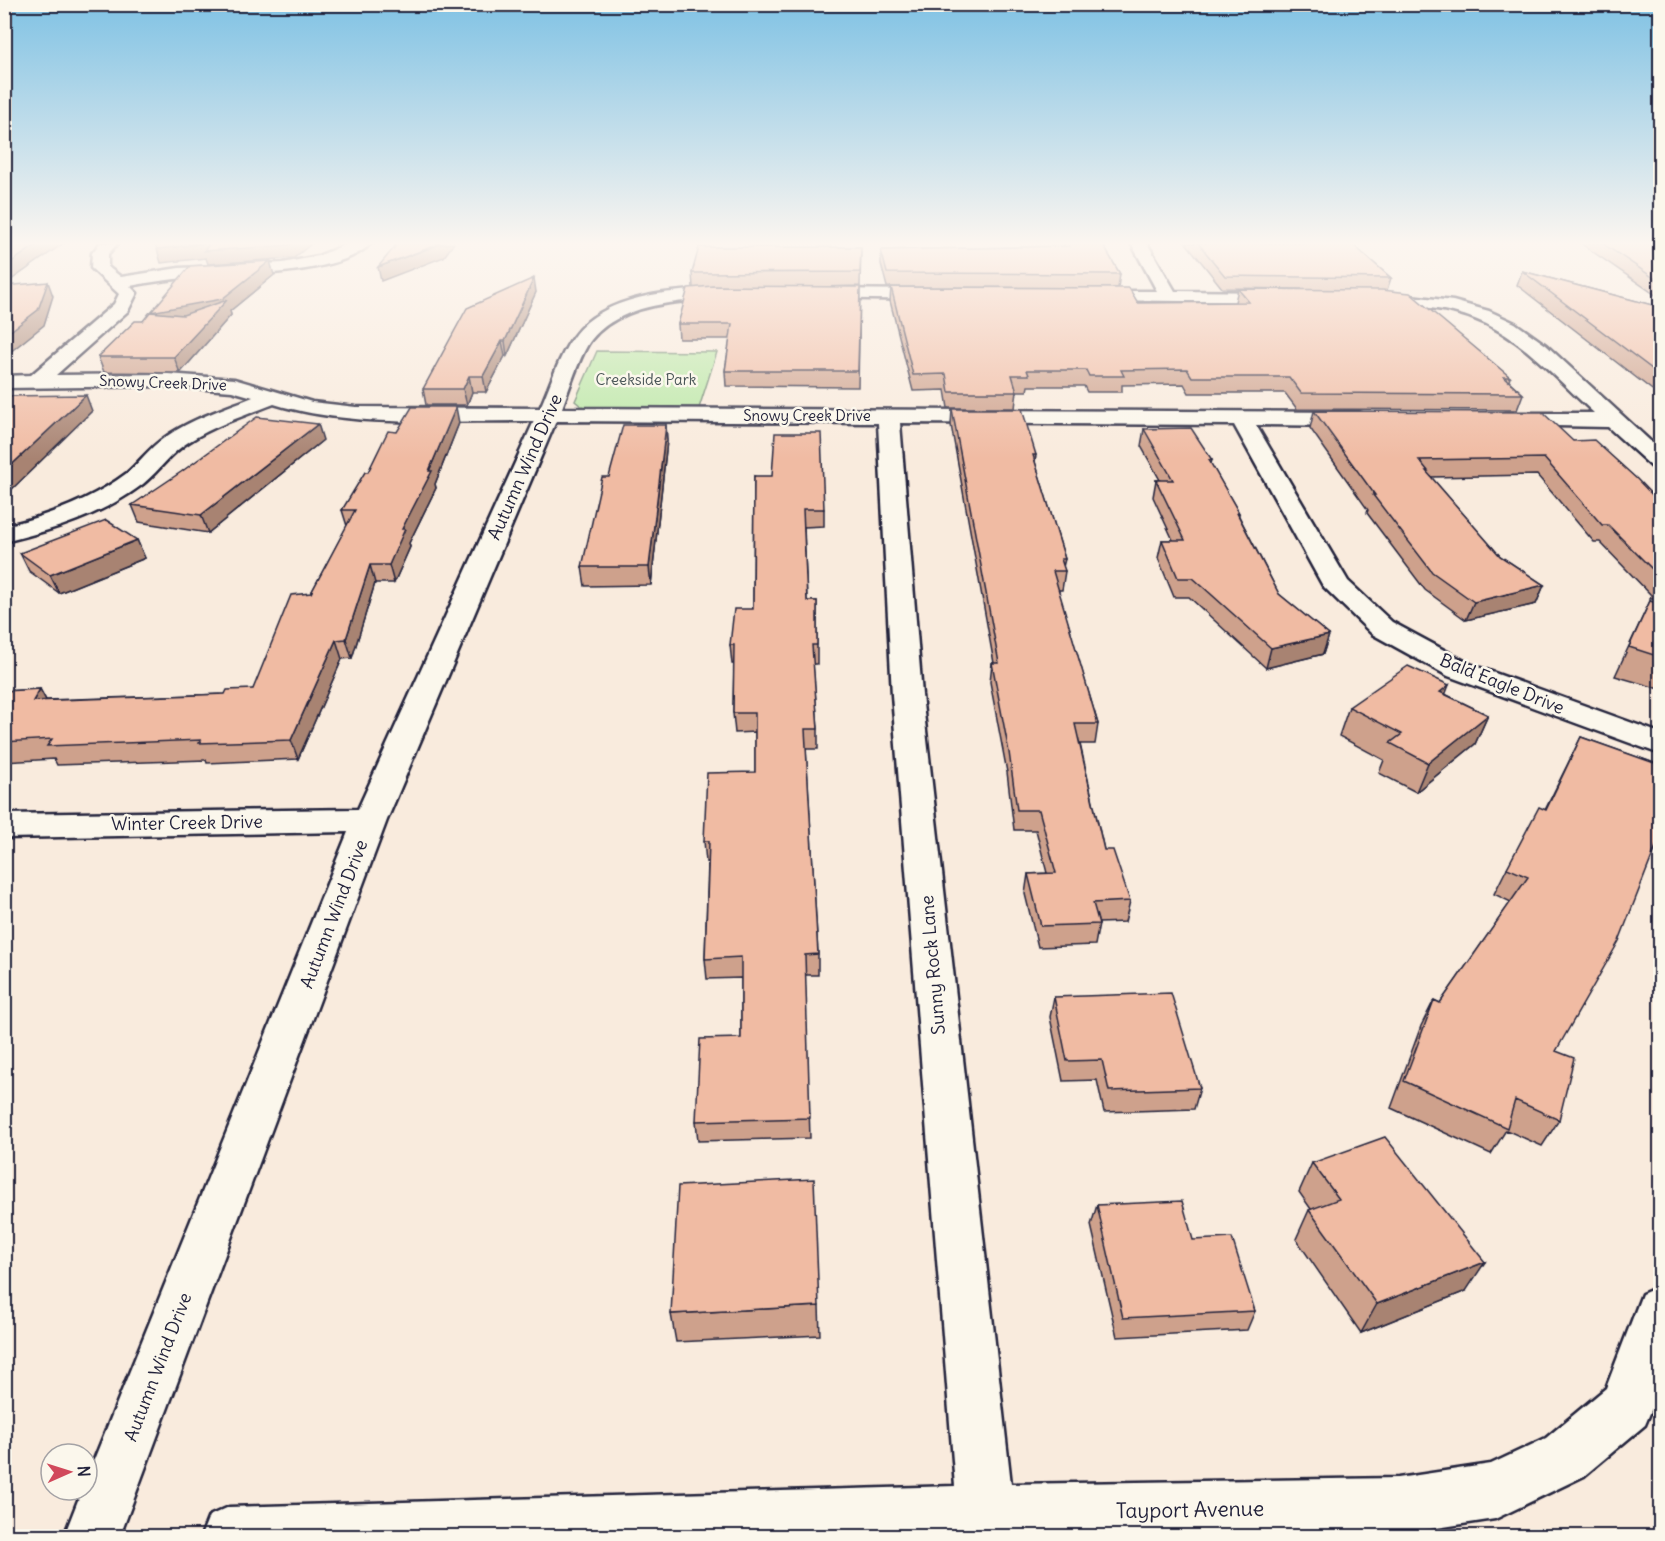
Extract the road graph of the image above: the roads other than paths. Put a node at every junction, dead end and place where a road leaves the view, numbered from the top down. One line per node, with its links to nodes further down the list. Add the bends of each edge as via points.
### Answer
1 (113, 315): 5 (street)
2 (611, 315): 7 (street, Autumn Wind Drive, via 580,339)
3 (1481, 315): 12 (street, via 1517,333)
4 (4, 382): 5 (street, Snowy Creek Drive)
5 (36, 382): 6 (street, Snowy Creek Drive, via 168,380 234,385)
6 (272, 398): 7 (street, Snowy Creek Drive, via 310,408 356,413); 14 (street, via 208,423 171,443 136,477 93,505 30,529)
7 (548, 414): 8 (street, Snowy Creek Drive); 16 (street, Autumn Wind Drive)
8 (889, 416): 9 (street, Snowy Creek Drive); 19 (street, Sunny Rock Lane, via 907,695)
9 (1242, 419): 10 (street, Snowy Creek Drive); 15 (street, Bald Eagle Drive, via 1337,586 1382,628 1459,670)
10 (1374, 419)
11 (1482, 420): 12 (street)
12 (1614, 420): 13 (street)
13 (1660, 462)
14 (4, 534)
15 (1660, 744)
16 (370, 820): 17 (street, Winter Creek Drive); 20 (street, Autumn Wind Drive)
17 (4, 826)
18 (1660, 1311): 19 (street, Tayport Avenue, via 1626,1406 1565,1457 1495,1491 1398,1506)
19 (986, 1513): 21 (street, Tayport Avenue)
20 (92, 1536)
21 (229, 1536)

